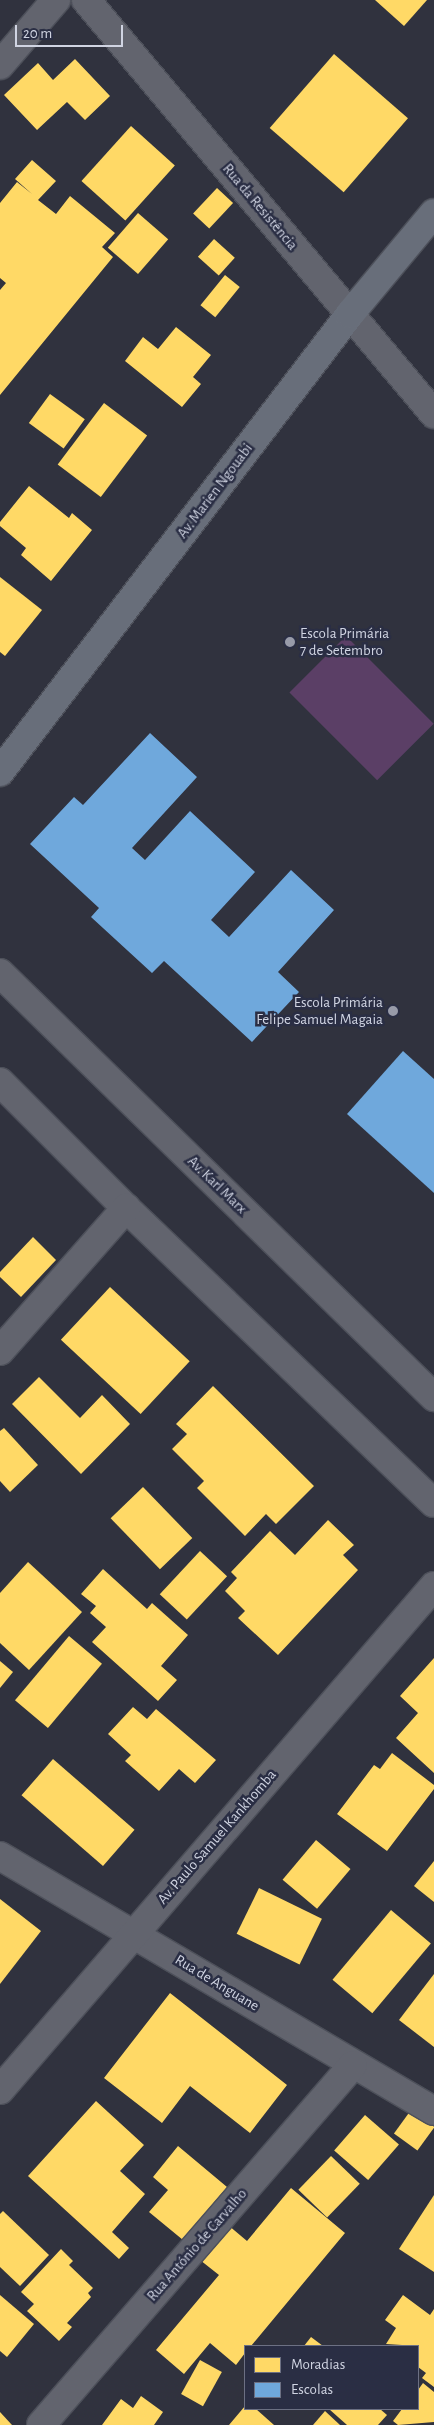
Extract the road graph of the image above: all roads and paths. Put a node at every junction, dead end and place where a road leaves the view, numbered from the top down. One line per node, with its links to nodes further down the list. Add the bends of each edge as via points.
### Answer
1 (56, 0): 3 (street)
2 (86, 0): 5 (street, Rua da Resistência)
3 (0, 65)
4 (434, 214): 5 (main road, Av. Marien Ngouabi)
5 (350, 314): 6 (street, Rua da Resistência); 7 (main road, Av. Marien Ngouabi)
6 (434, 414)
7 (0, 772)
8 (0, 973): 12 (street, Av. Karl Marx)
9 (0, 1082): 10 (street)
10 (126, 1208): 11 (street); 13 (street)
11 (0, 1351)
12 (434, 1398)
13 (434, 1503)
14 (434, 1586): 16 (street, Av. Paulo Samuel Kankhomba)
15 (0, 1856): 16 (street, Rua de Anguane)
16 (134, 1933): 17 (street, Rua de Anguane); 18 (street, Av. Paulo Samuel Kankhomba)
17 (353, 2066): 19 (street, Rua de Anguane); 20 (street, Rua António de Carvalho)
18 (0, 2090)
19 (434, 2111)
20 (41, 2425)

